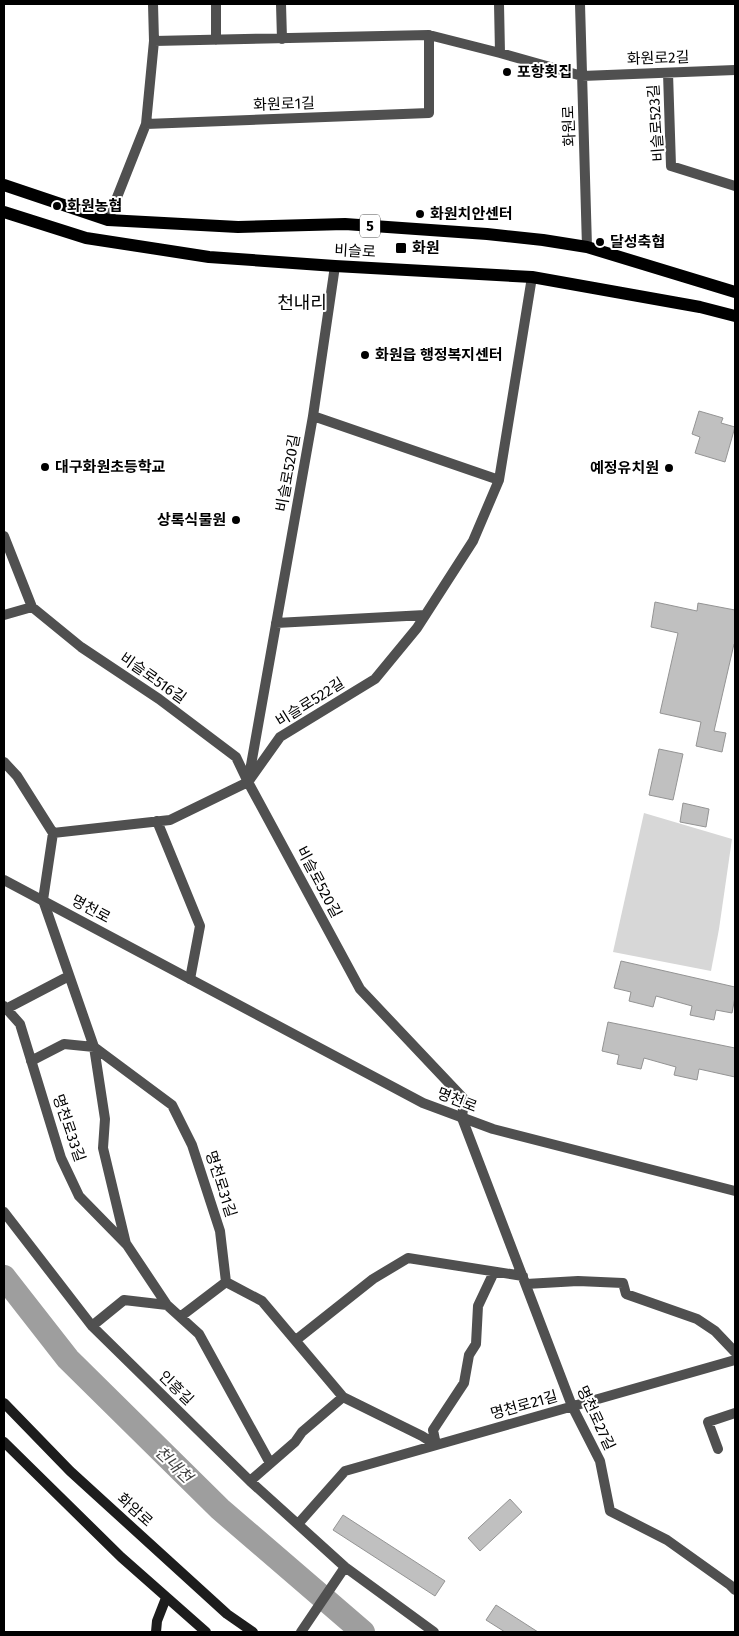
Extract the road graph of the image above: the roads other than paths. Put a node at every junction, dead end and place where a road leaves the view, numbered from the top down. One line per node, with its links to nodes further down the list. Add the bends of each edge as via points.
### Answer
1 (153, 4): 9 (street)
2 (216, 4): 8 (street)
3 (281, 4): 7 (street)
4 (499, 4): 10 (street)
5 (580, 4): 13 (street, 화원로)
6 (429, 36): 7 (street); 10 (street); 14 (street, 화원로1길, via 429,113)
7 (282, 38): 8 (street)
8 (216, 40): 9 (street)
9 (154, 41): 14 (street)
10 (500, 53): 13 (street)
11 (735, 70): 12 (street, 화원로2길)
12 (668, 72): 13 (street, 화원로2길); 16 (street, 비슬로523길, via 671,166)
13 (582, 76): 19 (street, 화원로)
14 (146, 124): 18 (street)
15 (4, 185): 18 (main road, 비슬로 / 5)
16 (735, 186)
17 (4, 212): 20 (main road, 비슬로, via 86,238 209,256)
18 (108, 220): 19 (main road, 비슬로 / 5, via 238,227 345,224 487,234)
19 (587, 247): 22 (main road, 비슬로 / 5)
20 (335, 266): 21 (main road, 비슬로); 24 (street, 비슬로520길)
21 (532, 277): 23 (main road, 비슬로); 25 (street, 비슬로522길)
22 (735, 292)
23 (735, 316)
24 (313, 416): 25 (street, 비슬로520길); 30 (street, 비슬로520길)
25 (499, 480): 29 (street, 비슬로522길, via 473,540)
26 (4, 536): 27 (street, 비슬로516길)
27 (32, 607): 28 (street); 32 (street, 비슬로516길, via 81,647 236,757)
28 (4, 615)
29 (425, 615): 30 (street); 32 (street, 비슬로522길, via 374,679 280,737)
30 (276, 623): 32 (street, 비슬로520길)
31 (4, 762): 34 (street, via 17,776)
32 (248, 782): 33 (street, 비슬로522길, via 170,820); 42 (street, 비슬로520길, via 360,989 464,1099)
33 (157, 821): 34 (street, 비슬로522길); 38 (street, via 200,926)
34 (53, 833): 36 (street)
35 (4, 880): 36 (street, 명천로)
36 (43, 900): 37 (street); 38 (street, 명천로)
37 (69, 976): 39 (street); 40 (street)
38 (190, 979): 42 (street, 명천로, via 423,1103)
39 (4, 1008): 41 (street, 명천로33길, via 20,1024)
40 (94, 1047): 41 (street, via 64,1044); 45 (street, 명천로33길, via 105,1118 103,1148); 48 (street, 명천로31길, via 172,1105 192,1145 220,1231)
41 (32, 1061): 45 (street, 명천로33길, via 61,1158 80,1196)
42 (462, 1118): 43 (street, 명천로, via 493,1130); 47 (street, 명천로27길)
43 (735, 1191)
44 (4, 1212): 51 (street, 인흥길)
45 (126, 1245): 49 (street, 명천로33길)
46 (494, 1272): 47 (street); 52 (street, via 408,1258 372,1279); 60 (street, via 478,1306 476,1344 469,1355 464,1382 433,1430)
47 (524, 1280): 53 (street, via 623,1282 626,1294 697,1319 715,1331); 57 (street, 명천로27길)
48 (226, 1282): 50 (street); 52 (street, via 262,1302)
49 (167, 1306): 50 (street, 명천로33길); 51 (street, via 124,1300)
50 (180, 1317): 62 (street, 명천로33길, via 199,1334)
51 (92, 1326): 63 (street, 인흥길)
52 (296, 1340): 55 (street)
53 (735, 1352)
54 (735, 1360): 57 (street, 명천로21길)
55 (343, 1397): 60 (street); 62 (street)
56 (6, 1405): 70 (main road, 화암로, via 70,1470 228,1614)
57 (572, 1406): 60 (street, 명천로21길); 66 (street, 명천로27길, via 600,1461 610,1511 667,1540)
58 (735, 1413): 61 (street, via 708,1422)
59 (4, 1442): 67 (main road)
60 (436, 1445): 64 (street, 명천로21길, via 345,1471)
61 (718, 1449)
62 (270, 1463): 63 (street)
63 (250, 1481): 64 (street, 인흥길)
64 (298, 1524): 65 (street, 인흥길)
65 (345, 1568): 71 (street); 72 (street, 인흥길)
66 (735, 1590)
67 (166, 1598): 68 (main road); 69 (main road)
68 (156, 1632)
69 (206, 1632)
70 (253, 1632)
71 (301, 1632)
72 (434, 1632)

